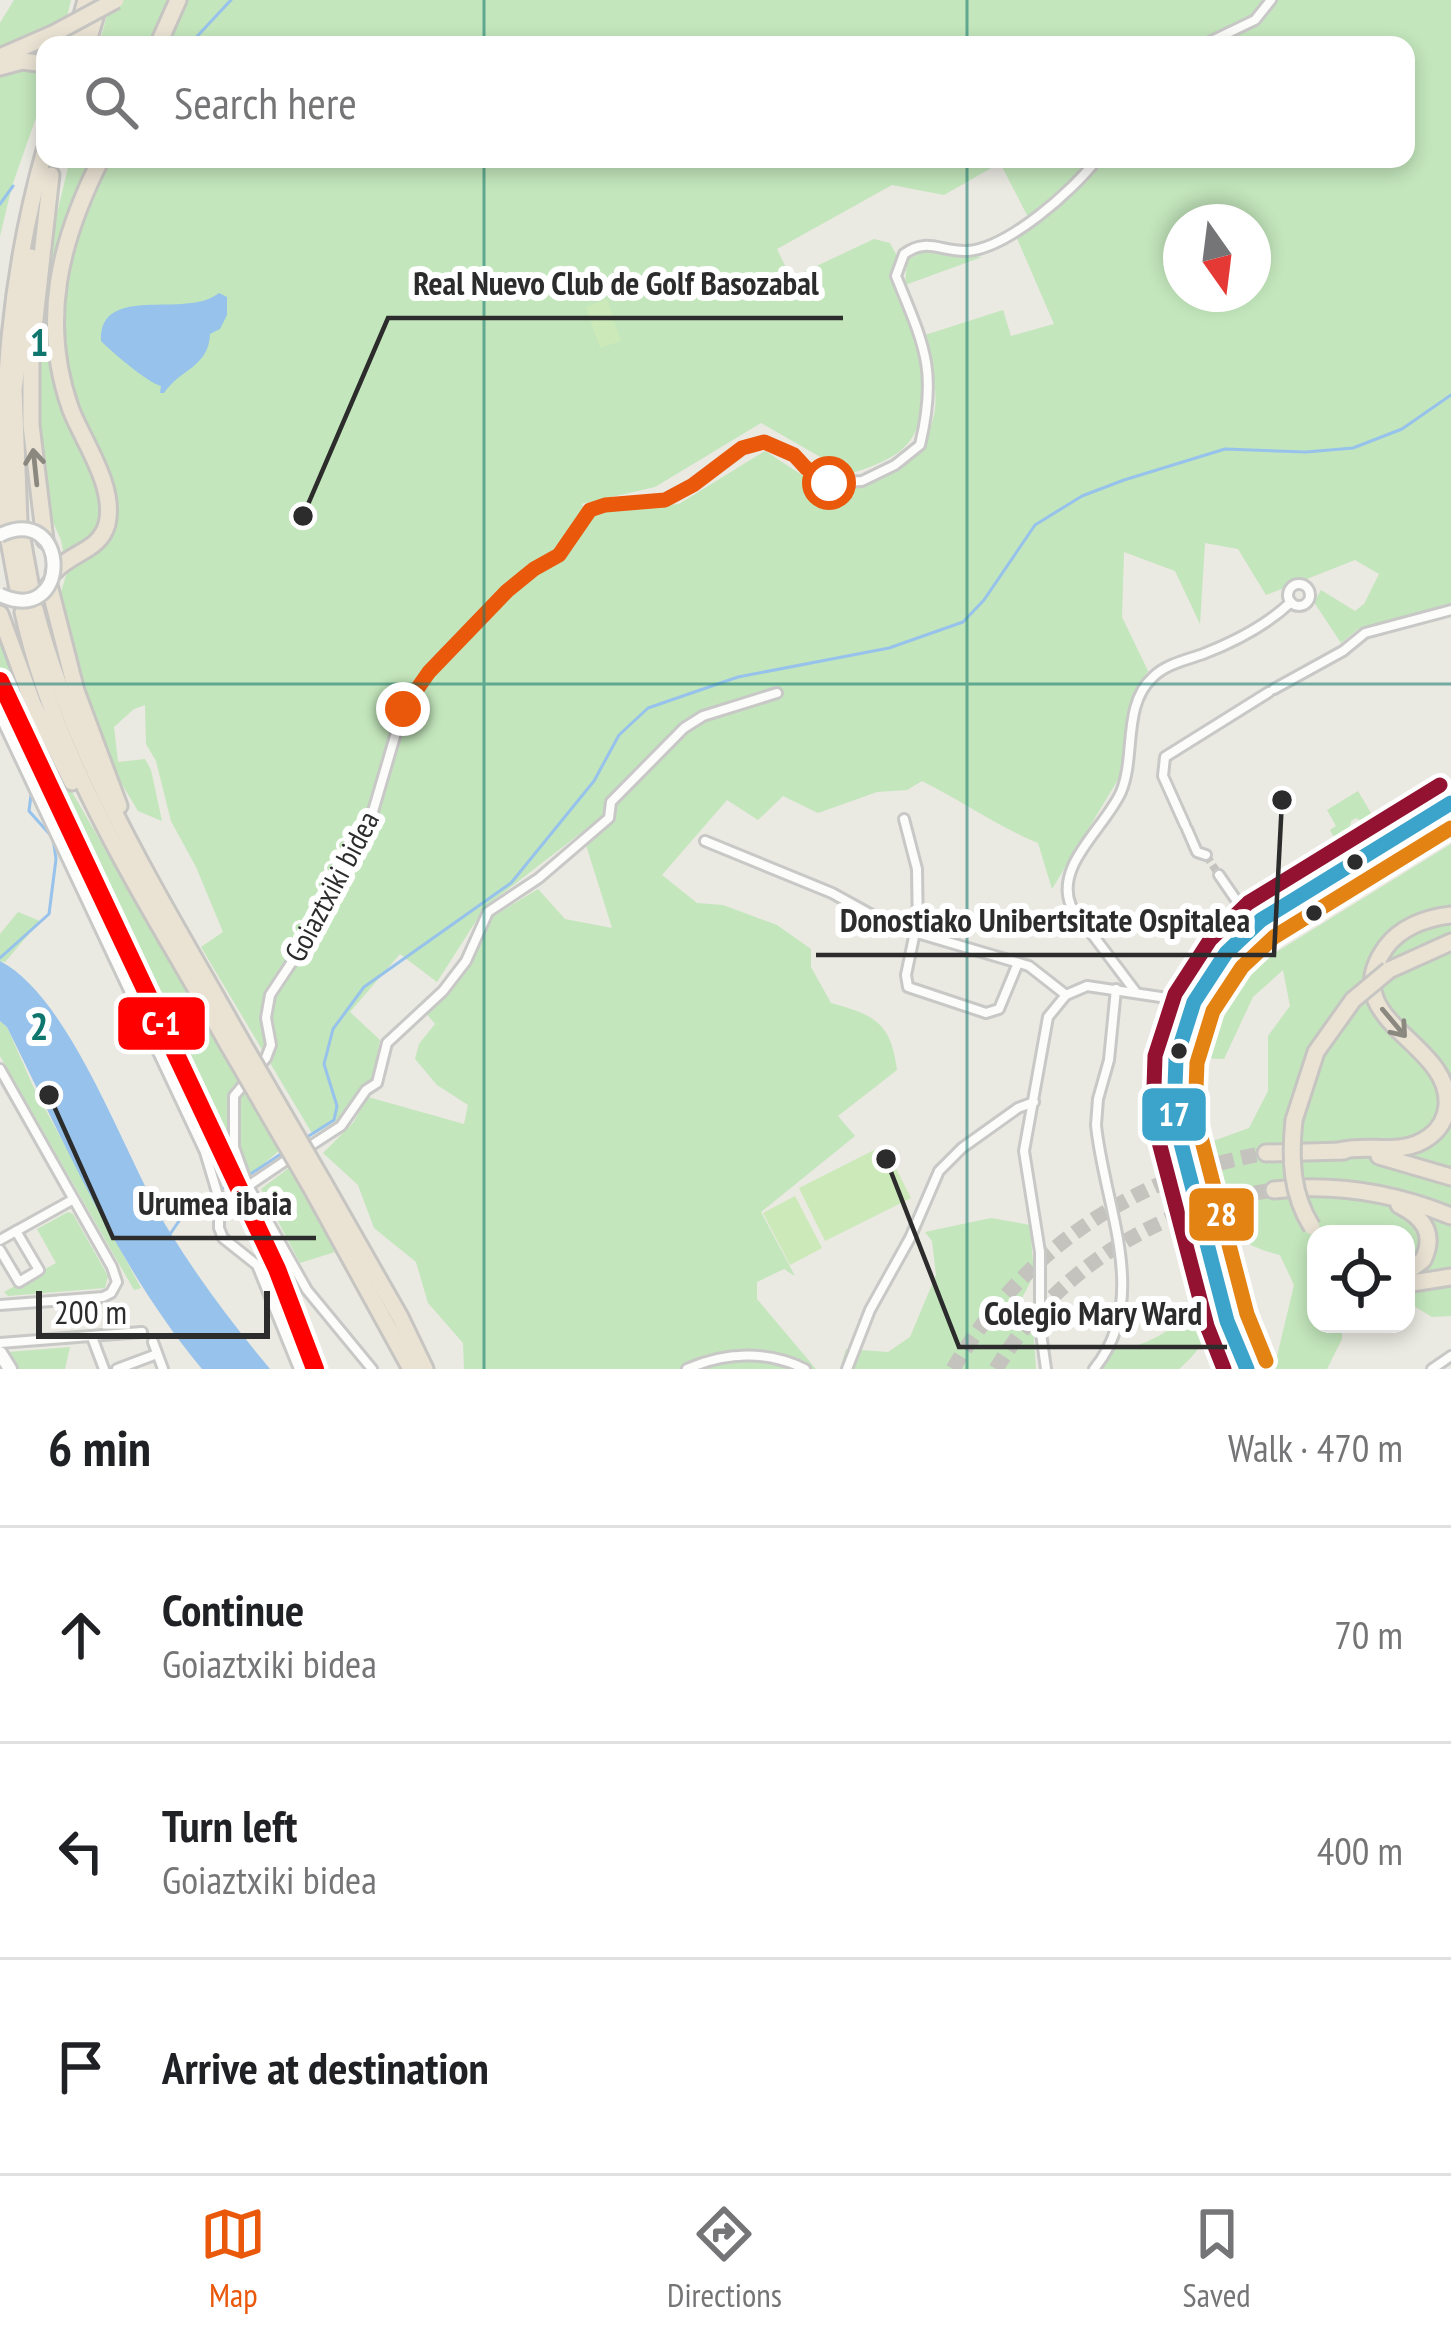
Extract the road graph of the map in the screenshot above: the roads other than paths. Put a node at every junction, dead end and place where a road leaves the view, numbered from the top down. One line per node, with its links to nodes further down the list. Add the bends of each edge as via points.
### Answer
1 (86, 0): 7 (highway)
2 (100, 0): 8 (highway)
3 (116, 0): 6 (highway, bridge)
4 (178, 0): 9 (highway)
5 (1271, 0): 10 (street, via 1255,20)
6 (48, 36)
7 (76, 36)
8 (90, 36)
9 (162, 36)
10 (1222, 36)
11 (36, 41): 12 (highway, bridge)
12 (0, 57)
13 (36, 63): 14 (highway)
14 (0, 67)
15 (40, 168): 21 (highway)
16 (53, 168): 25 (highway, one-way to 16, via 30,392)
17 (53, 168): 24 (highway, via 17,350)
18 (87, 168): 22 (highway)
19 (96, 168): 22 (highway)
20 (1089, 168): 63 (street, Goiaztxiki bidea, via 1007,235 967,251 924,244 904,254 896,276 931,385 920,445 908,455 862,481 829,483 764,442 665,500 590,510 559,555 507,591 429,672 403,709 369,825 270,995 266,1058 234,1096 234,1147)
21 (34, 189): 23 (highway); 24 (highway, via 4,348 1,428)
22 (79, 202): 26 (highway, via 58,268 55,321 66,392 108,501 105,530)
23 (0, 291)
24 (11, 532): 25 (main road, bridge); 30 (highway)
25 (48, 544): 26 (highway); 27 (main road, bridge)
26 (81, 552): 27 (highway)
27 (52, 579): 28 (main road, bridge, via 31,599); 41 (highway, via 87,723)
28 (0, 595)
29 (1292, 602): 52 (street, via 1244,635 1155,674 1136,707 1122,789 1069,871 1071,906)
30 (27, 603): 39 (highway, via 63,737); 41 (highway, via 75,734)
31 (1451, 610): 40 (street, via 1365,633 1166,757 1163,776)
32 (0, 614): 39 (highway, via 53,748)
33 (777, 693): 63 (street, via 684,728 610,802 609,818 488,912 443,991 387,1043 378,1081 348,1120)
34 (0, 716): 87 (street, via 205,1152 223,1238 257,1265)
35 (1451, 803): 44 (main road)
36 (904, 820): 45 (street, via 917,869)
37 (1451, 824): 47 (main road)
38 (705, 841): 45 (street)
39 (117, 848): 55 (highway)
40 (1202, 854)
41 (144, 869): 55 (highway)
42 (1219, 875): 44 (street)
43 (1451, 915): 59 (highway, one-way to 59, via 1396,936 1375,982 1388,1020 1445,1080 1442,1123 1408,1147)
44 (1254, 926): 47 (main road); 49 (main road)
45 (916, 932): 48 (street); 48 (street, via 908,987 986,1013 999,1010)
46 (1446, 944): 68 (highway, bridge, via 1389,970 1353,1000 1316,1052 1294,1120 1293,1174)
47 (1256, 949): 50 (main road)
48 (1018, 963): 53 (street)
49 (1217, 964): 50 (main road, via 1210,983); 54 (main road)
50 (1218, 988): 54 (main road); 56 (main road)
51 (1116, 989): 52 (street); 53 (street, via 1087,986); 95 (street, via 1096,1125 1124,1304)
52 (1135, 991): 54 (street)
53 (1066, 995): 58 (street, via 1046,1024)
54 (1194, 1002): 56 (main road); 96 (main road, via 1174,1075 1178,1139 1227,1321)
55 (235, 1042): 62 (highway, bridge)
56 (1189, 1046): 96 (main road, via 1185,1138)
57 (0, 1070): 66 (street)
58 (1034, 1102): 93 (street, via 939,1171); 94 (street, via 1025,1164)
59 (1339, 1151): 60 (highway); 61 (highway)
60 (1266, 1153)
61 (1451, 1178)
62 (317, 1184): 89 (highway); 90 (highway)
63 (248, 1186): 88 (street, via 307,1290)
64 (1274, 1190): 65 (highway)
65 (1387, 1196): 67 (highway); 72 (highway, via 1420,1218 1429,1235)
66 (72, 1199): 69 (street); 75 (street, via 116,1274 111,1293)
67 (1451, 1216)
68 (1312, 1225)
69 (16, 1231): 70 (street); 71 (street, via 39,1270 19,1282)
70 (0, 1240)
71 (0, 1250)
72 (1415, 1268)
73 (1451, 1277): 74 (highway)
74 (1415, 1283)
75 (2, 1301)
76 (142, 1332): 77 (street)
77 (92, 1336): 79 (street); 84 (street)
78 (153, 1342): 81 (street)
79 (0, 1343)
80 (0, 1353): 83 (main road)
81 (158, 1354): 85 (street); 86 (street)
82 (1448, 1361): 97 (street)
83 (10, 1369)
84 (104, 1369)
85 (116, 1369)
86 (163, 1369)
87 (299, 1369)
88 (372, 1369)
89 (411, 1369)
90 (424, 1369)
91 (687, 1369): 92 (street, via 746,1355)
92 (805, 1369)
93 (847, 1369)
94 (1046, 1369)
95 (1094, 1369)
96 (1251, 1369)
97 (1432, 1369)

